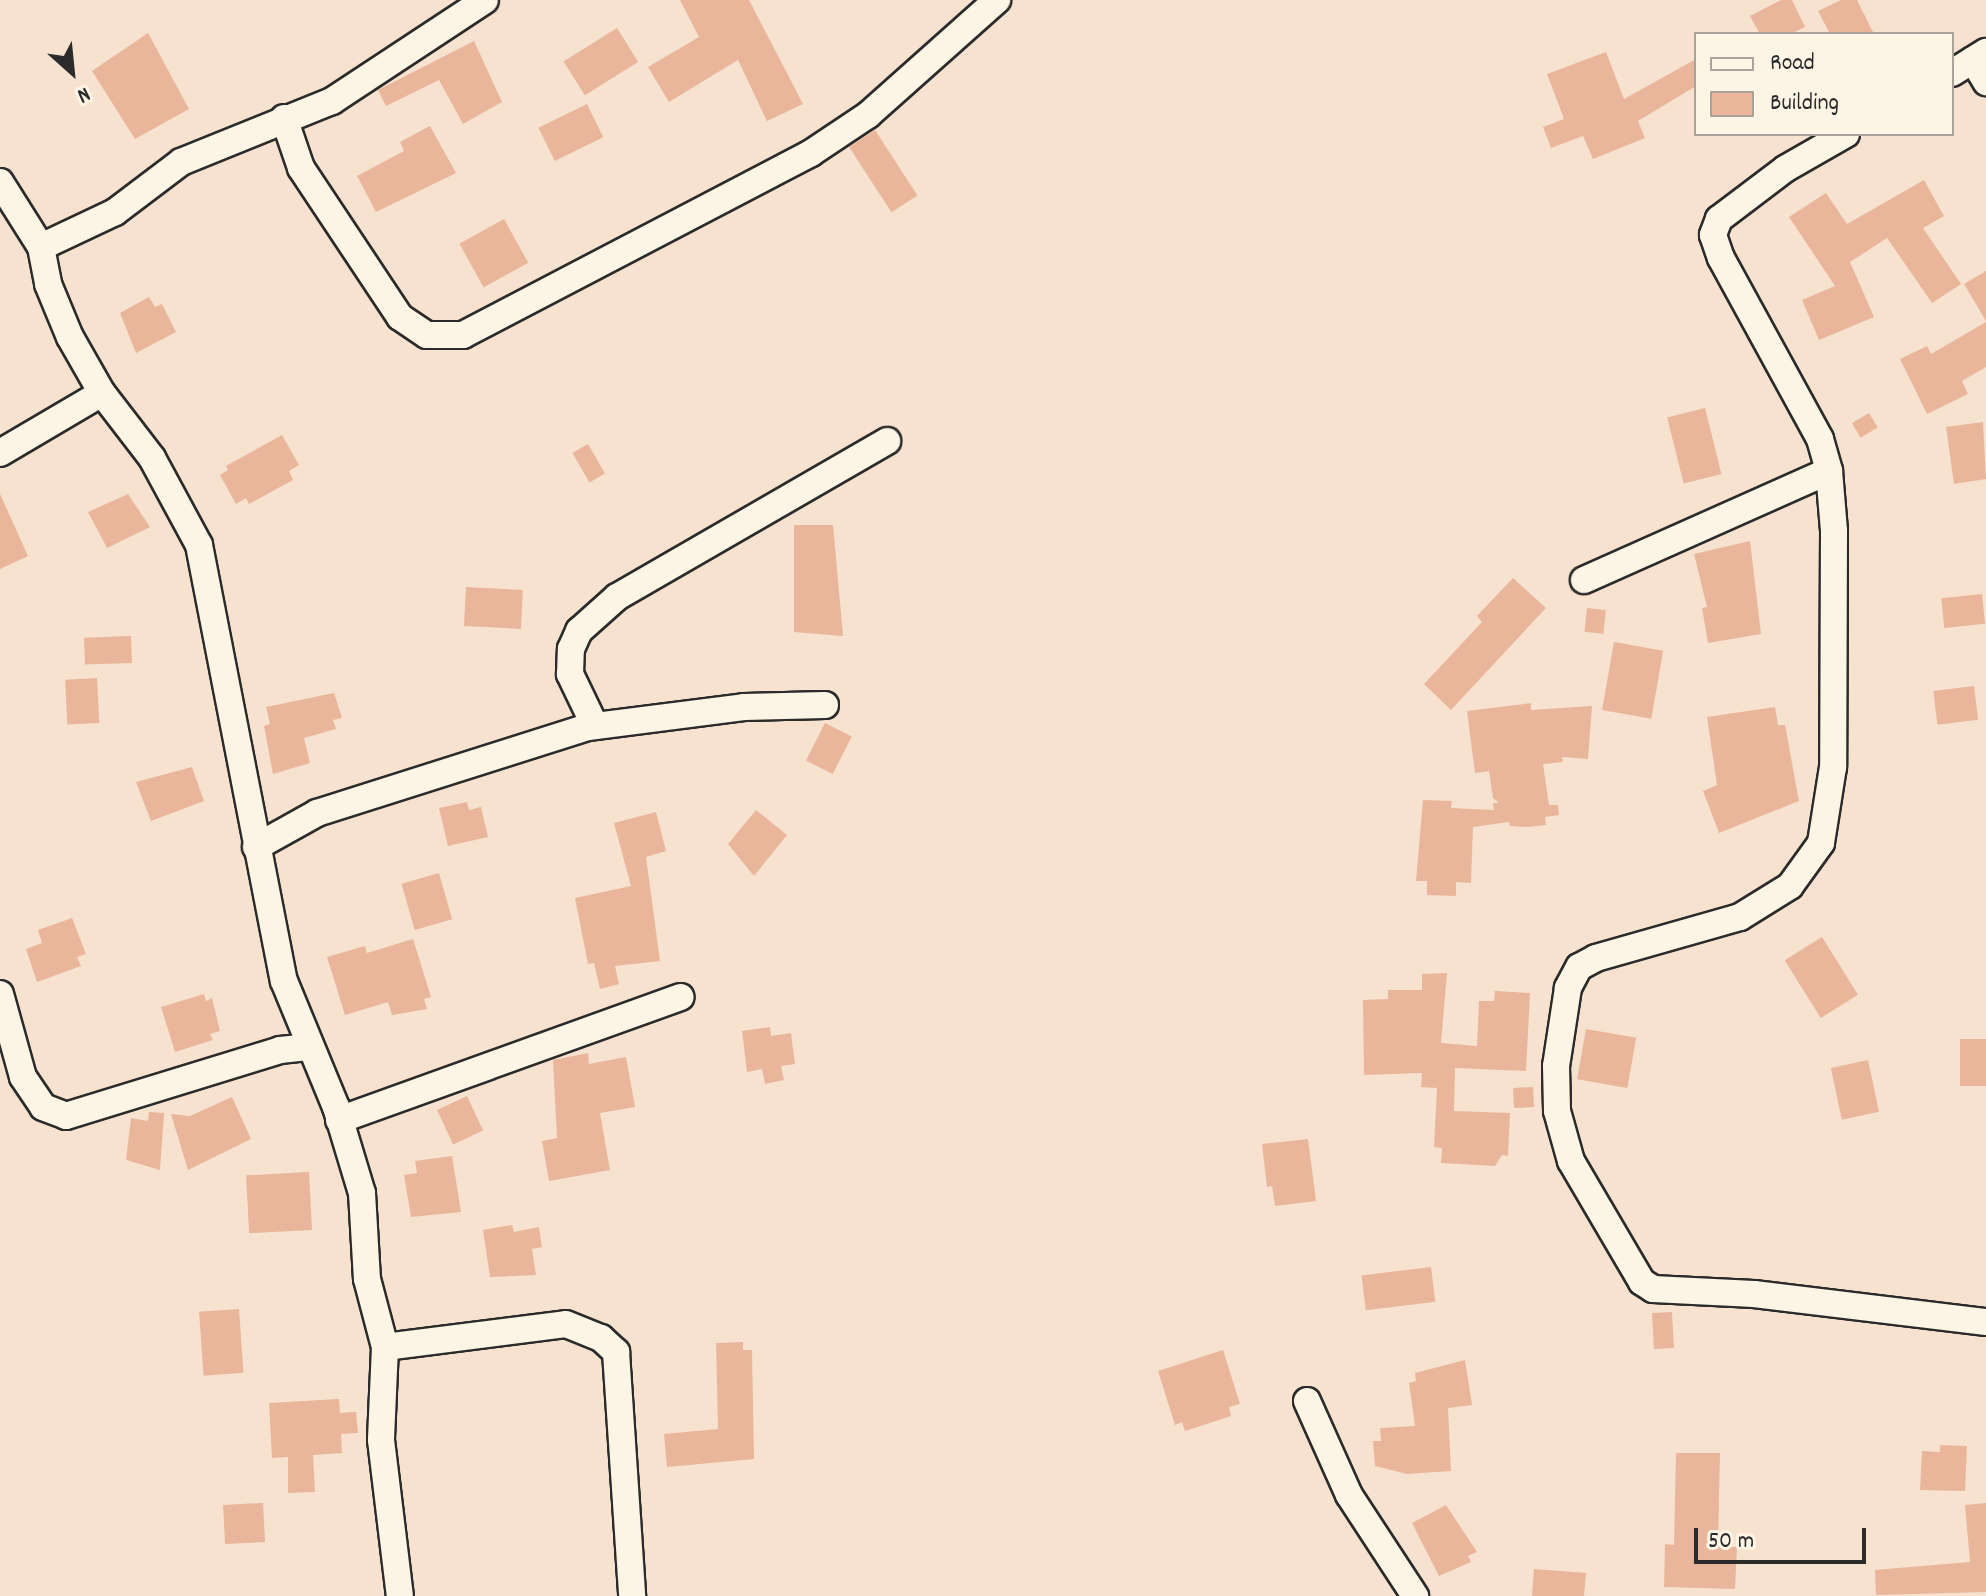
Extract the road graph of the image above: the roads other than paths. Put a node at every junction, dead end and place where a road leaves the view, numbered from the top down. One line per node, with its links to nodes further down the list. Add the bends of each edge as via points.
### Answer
1 (485, 0): 3 (street, via 332,101)
2 (997, 0): 3 (street, via 868,115 811,153 463,335 427,335 400,317 301,168)
3 (284, 118): 6 (street, via 181,162 115,212)
4 (1843, 136): 10 (street, via 1785,169 1719,219 1713,235 1820,439)
5 (0, 182): 6 (street)
6 (41, 247): 7 (street, via 48,284)
7 (102, 393): 9 (street); 14 (street, via 152,458 199,545)
8 (887, 441): 13 (street, via 617,597 579,631 571,649 570,674)
9 (0, 453)
10 (1829, 471): 11 (street); 19 (street, via 1834,531 1833,767 1821,843 1790,886 1740,917 1579,967 1568,988 1556,1066 1557,1111 1571,1161 1642,1282 1653,1289 1754,1294)
11 (1584, 580)
12 (825, 705): 13 (street, via 744,707)
13 (595, 726): 14 (street, via 317,813)
14 (256, 847): 17 (street, via 284,981)
15 (0, 994): 17 (street, via 23,1077 43,1107 66,1116 280,1050)
16 (681, 997): 18 (street)
17 (308, 1047): 18 (street)
18 (339, 1120): 20 (street, via 362,1193 367,1279)
19 (1986, 1322)
20 (385, 1347): 22 (street, via 381,1440); 23 (street, via 566,1324 601,1338 616,1352)
21 (1307, 1401): 24 (street, via 1349,1495)
22 (400, 1596)
23 (632, 1596)
24 (1415, 1596)

